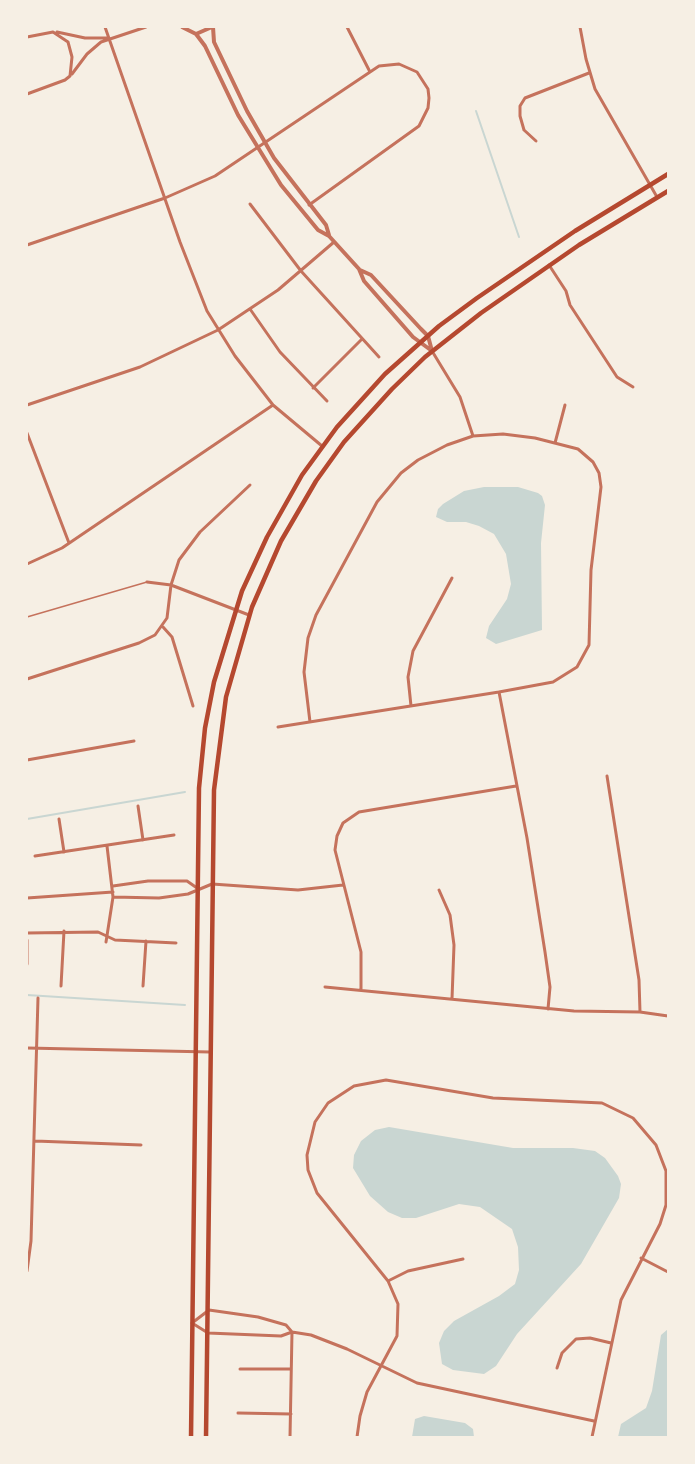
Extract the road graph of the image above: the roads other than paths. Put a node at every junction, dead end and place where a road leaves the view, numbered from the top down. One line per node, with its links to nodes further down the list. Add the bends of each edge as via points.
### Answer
1 (105, 27): 10 (street)
2 (146, 27): 10 (street)
3 (182, 27): 8 (street)
4 (213, 27): 8 (street); 16 (street, via 214,42)
5 (347, 27): 11 (street)
6 (580, 27): 12 (street)
7 (53, 32): 9 (street); 10 (street); 13 (street, via 68,42 72,57)
8 (196, 34): 17 (street)
9 (27, 37)
10 (109, 39): 13 (street, via 94,47); 22 (street)
11 (369, 70): 16 (street); 24 (street, via 389,63 417,72 428,89 425,117 411,132)
12 (589, 72): 15 (street, via 525,98 519,116 524,130); 19 (street, via 604,108)
13 (70, 76): 14 (street, via 60,84)
14 (27, 94)
15 (536, 141)
16 (265, 142): 17 (street); 24 (street)
17 (257, 147): 22 (street, via 215,176); 25 (street, via 296,203 318,230)
18 (668, 174): 19 (main road)
19 (650, 184): 21 (street); 33 (main road, via 526,263)
20 (668, 191): 21 (main road)
21 (657, 197): 28 (main road)
22 (165, 198): 27 (street); 32 (street, via 192,274)
23 (250, 204): 30 (street)
24 (309, 205): 25 (street, via 326,225)
25 (329, 236): 26 (street)
26 (334, 242): 29 (street); 30 (street)
27 (27, 245)
28 (549, 265): 36 (main road); 38 (street, via 617,377)
29 (359, 269): 33 (street, via 370,275); 35 (street, via 364,281)
30 (301, 271): 31 (street); 34 (street)
31 (250, 309): 32 (street); 39 (street, via 280,352)
32 (218, 330): 41 (street, via 140,367); 42 (street)
33 (428, 336): 35 (main road); 36 (street)
34 (362, 339): 37 (street); 39 (street)
35 (419, 344): 36 (street); 47 (main road, via 363,397)
36 (432, 351): 45 (street, via 460,397); 55 (main road, via 375,406 316,481 281,541)
37 (379, 357)
38 (633, 387)
39 (314, 388): 40 (street)
40 (327, 400)
41 (27, 405)
42 (273, 405): 47 (street); 49 (street)
43 (565, 405): 46 (street)
44 (27, 433): 49 (street)
45 (473, 436): 46 (street, via 502,434); 62 (street, via 418,459 377,502 313,623 304,672)
46 (555, 443): 59 (street, via 584,453 599,473 589,645 577,667 561,679)
47 (322, 446): 54 (main road, via 278,516)
48 (250, 485): 53 (street, via 200,532 179,560)
49 (69, 543): 50 (street)
50 (27, 564)
51 (452, 578): 61 (street, via 413,651 408,677)
52 (147, 582): 53 (street); 56 (lane)
53 (171, 585): 54 (street); 57 (street)
54 (236, 610): 55 (street); 78 (main road, via 217,670 205,728)
55 (249, 615): 75 (main road, via 231,674 218,743)
56 (27, 617)
57 (163, 627): 58 (street, via 148,640); 60 (street, via 172,637)
58 (27, 679)
59 (499, 692): 61 (street); 67 (street)
60 (193, 705)
61 (411, 706): 62 (street)
62 (310, 722): 63 (street)
63 (278, 728)
64 (134, 741): 65 (street)
65 (27, 760)
66 (607, 776): 98 (street, via 639,980)
67 (516, 786): 76 (street, via 354,814 343,823 335,841); 97 (street, via 550,987)
68 (138, 806): 71 (street)
69 (59, 819): 73 (street)
70 (174, 835): 71 (street)
71 (143, 840): 72 (street)
72 (107, 846): 73 (street); 77 (street)
73 (64, 852): 74 (street)
74 (35, 856)
75 (212, 884): 76 (street, via 298,890); 78 (street); 103 (main road)
76 (343, 885): 94 (street, via 361,952)
77 (113, 886): 78 (street, via 187,881); 80 (street)
78 (197, 888): 81 (street, via 188,894 159,898); 102 (main road)
79 (439, 890): 96 (street, via 448,906 454,945)
80 (113, 892): 81 (street); 82 (street)
81 (113, 897): 85 (street)
82 (27, 898)
83 (64, 931): 84 (street); 85 (street); 91 (street)
84 (27, 933)
85 (108, 935): 87 (street, via 115,940); 88 (street)
86 (27, 940): 90 (street)
87 (146, 941): 89 (street); 92 (street)
88 (106, 942)
89 (176, 943)
90 (27, 964)
91 (61, 986)
92 (143, 986)
93 (325, 987): 94 (street)
94 (360, 990): 96 (street)
95 (38, 998): 101 (street)
96 (452, 999): 97 (street)
97 (548, 1009): 98 (street)
98 (639, 1012): 99 (street)
99 (668, 1016)
100 (27, 1048): 101 (street)
101 (38, 1049): 102 (street); 104 (street)
102 (195, 1052): 103 (street); 112 (main road)
103 (210, 1052): 111 (main road)
104 (35, 1141): 105 (street); 108 (street)
105 (141, 1145)
106 (641, 1258): 109 (street); 110 (street, via 664,1212 667,1179 653,1140 628,1115 589,1100 493,1098 380,1080 354,1086 328,1103 315,1122 307,1155 317,1193); 115 (street, via 621,1300)
107 (463, 1259): 110 (street, via 408,1271)
108 (27, 1271)
109 (668, 1272)
110 (388, 1281): 116 (street, via 398,1304 399,1320 394,1345)
111 (209, 1310): 112 (street); 113 (street, via 258,1317 286,1325); 114 (main road)
112 (192, 1323): 114 (street); 123 (main road)
113 (292, 1332): 114 (street, via 281,1336); 116 (street, via 329,1341); 119 (street)
114 (208, 1333): 124 (main road)
115 (611, 1343): 117 (street, via 576,1339 562,1353); 122 (street)
116 (381, 1367): 122 (street, via 428,1386); 126 (street, via 367,1392)
117 (556, 1368)
118 (240, 1369): 119 (street)
119 (291, 1369): 121 (street)
120 (238, 1413): 121 (street)
121 (291, 1414): 125 (street)
122 (595, 1421): 127 (street)
123 (191, 1437)
124 (206, 1437)
125 (290, 1437)
126 (357, 1437)
127 (591, 1437)

